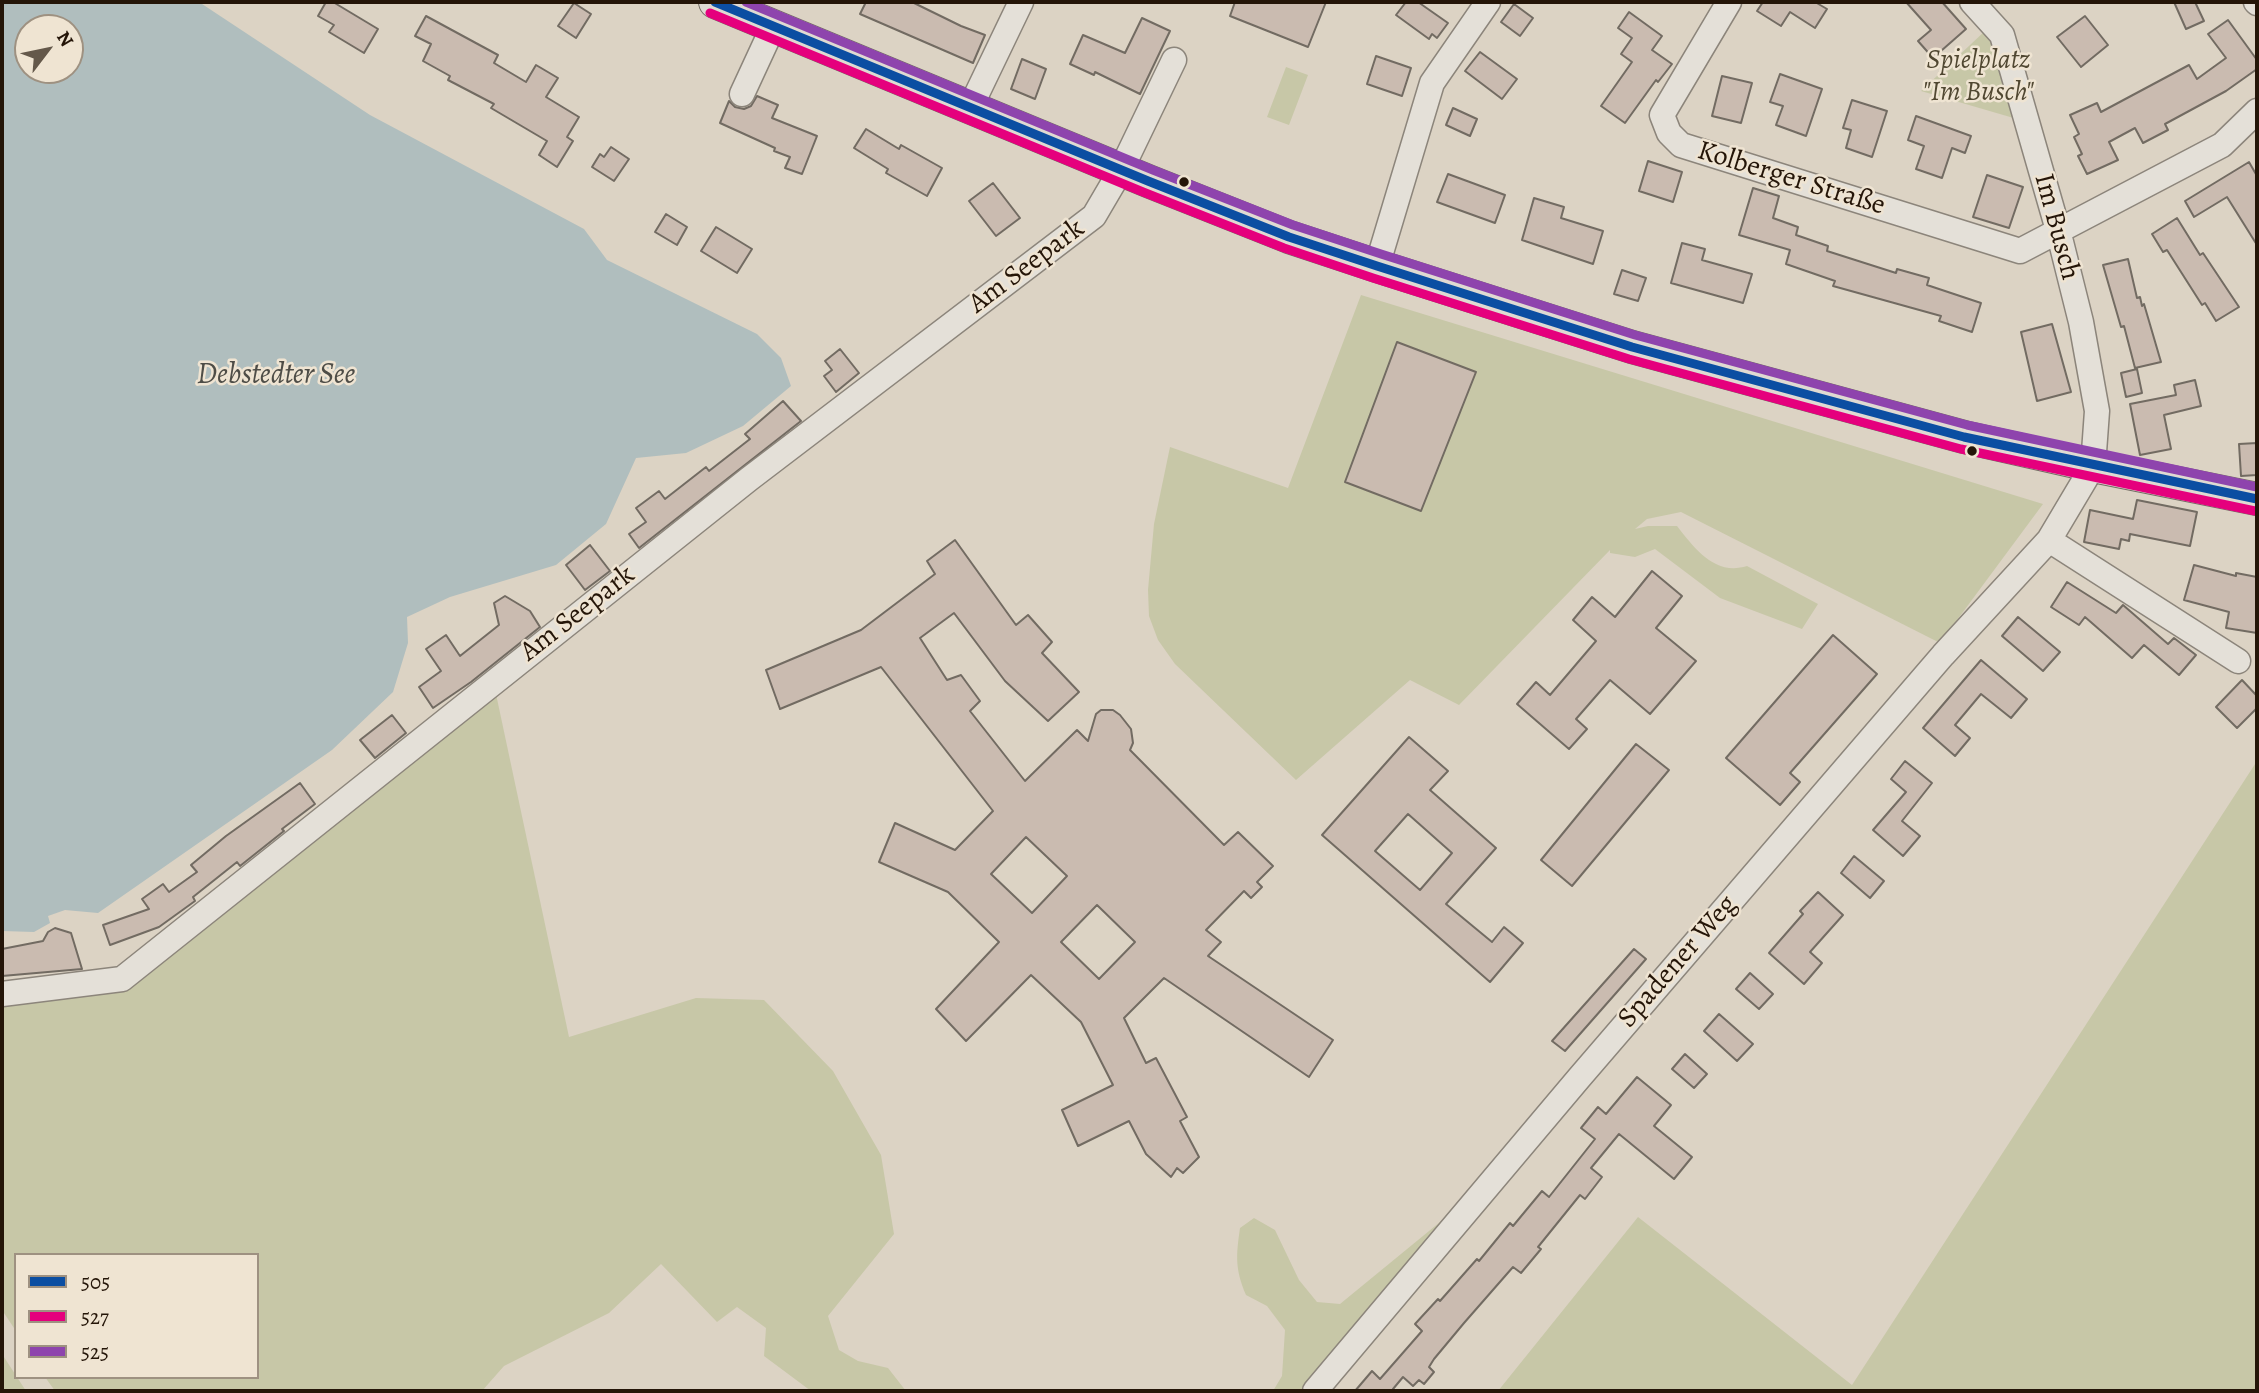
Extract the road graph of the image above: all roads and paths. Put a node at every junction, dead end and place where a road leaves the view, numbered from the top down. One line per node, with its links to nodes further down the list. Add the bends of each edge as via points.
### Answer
1 (715, 2): 6 (main road)
2 (1021, 2): 9 (street)
3 (1488, 2): 13 (street, via 1432,83)
4 (1729, 2): 12 (street, Kolberger Straße, via 1662,115 1681,145 2020,251)
5 (1972, 2): 12 (street, Im Busch, via 2003,35)
6 (773, 27): 8 (street); 9 (main road)
7 (1174, 60): 11 (street, Am Seepark)
8 (742, 94)
9 (971, 106): 11 (main road)
10 (2257, 111): 12 (street, via 2222,145)
11 (1121, 170): 13 (main road, via 1289,237); 18 (street, Am Seepark, via 1094,216 749,479 122,979)
12 (2058, 230): 14 (street, Im Busch, via 2097,411)
13 (1377, 266): 14 (main road, via 1733,376)
14 (2093, 467): 15 (main road); 16 (street, Spadener Weg)
15 (2257, 499)
16 (2049, 540): 17 (street); 19 (street, Spadener Weg, via 1925,675)
17 (2238, 661)
18 (2, 993)
19 (1315, 1391)

